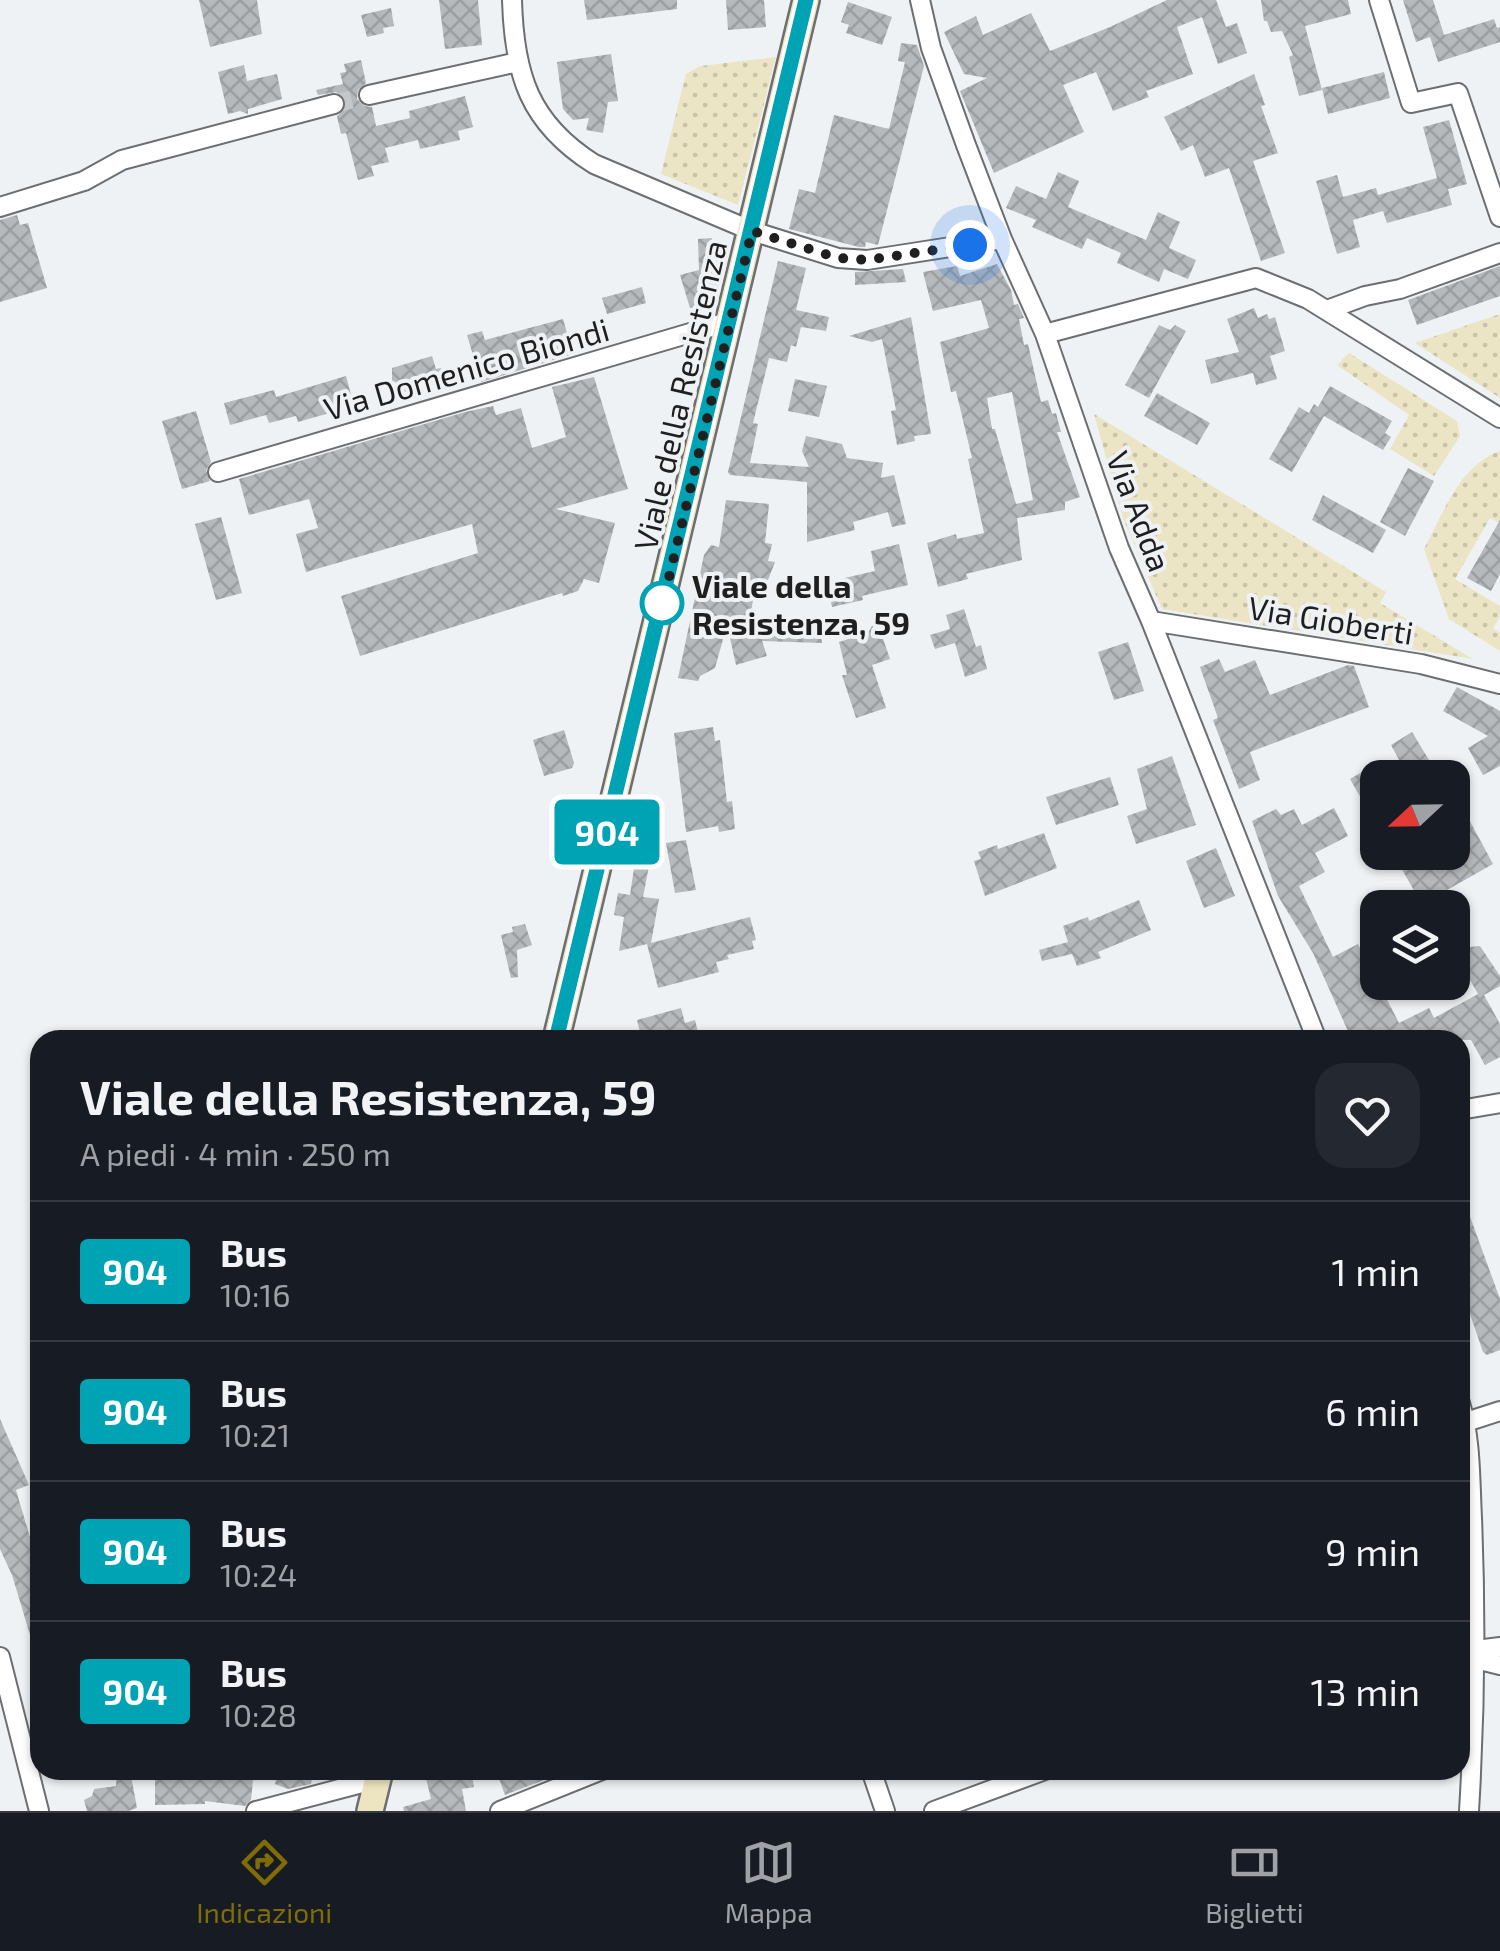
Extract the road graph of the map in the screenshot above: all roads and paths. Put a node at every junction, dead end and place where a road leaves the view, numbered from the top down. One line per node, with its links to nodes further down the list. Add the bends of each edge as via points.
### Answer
1 (512, 0): 5 (street)
2 (806, 0): 10 (main road, Viale della Resistenza)
3 (920, 0): 11 (street, Via Adda, via 931,48)
4 (1379, 0): 9 (street, via 1411,103 1458,93)
5 (518, 62): 6 (street); 10 (street, via 544,123 578,154)
6 (369, 95)
7 (334, 104): 8 (street, via 122,160 84,181)
8 (0, 208)
9 (1500, 217)
10 (752, 231): 11 (street, via 838,258 867,260); 14 (main road, Viale della Resistenza)
11 (1002, 239): 15 (street, Via Adda)
12 (1500, 252): 13 (street)
13 (1327, 310): 15 (street, via 1256,278); 16 (street)
14 (731, 321): 17 (street, Via Domenico Biondi); 20 (main road, Viale della Resistenza)
15 (1045, 334): 18 (street, Via Adda, via 1119,548)
16 (1500, 418)
17 (218, 472)
18 (1152, 620): 19 (street, Via Gioberti, via 1421,664); 21 (street, Via Adda)
19 (1500, 684)
20 (558, 1030)
21 (1313, 1030)
22 (1500, 1103): 23 (street)
23 (1470, 1108)
24 (1500, 1412): 25 (street)
25 (1470, 1421)
26 (1470, 1630): 28 (street)
27 (1500, 1646): 28 (street)
28 (1476, 1654): 30 (street); 44 (street)
29 (0, 1661): 31 (street)
30 (1500, 1665)
31 (30, 1776)
32 (31, 1780): 38 (street)
33 (358, 1780): 39 (street)
34 (377, 1780): 40 (main road)
35 (577, 1780): 41 (street)
36 (874, 1780): 42 (street)
37 (1018, 1780): 43 (street)
38 (39, 1811)
39 (256, 1811)
40 (370, 1811)
41 (500, 1811)
42 (885, 1811)
43 (934, 1811)
44 (1470, 1811)

